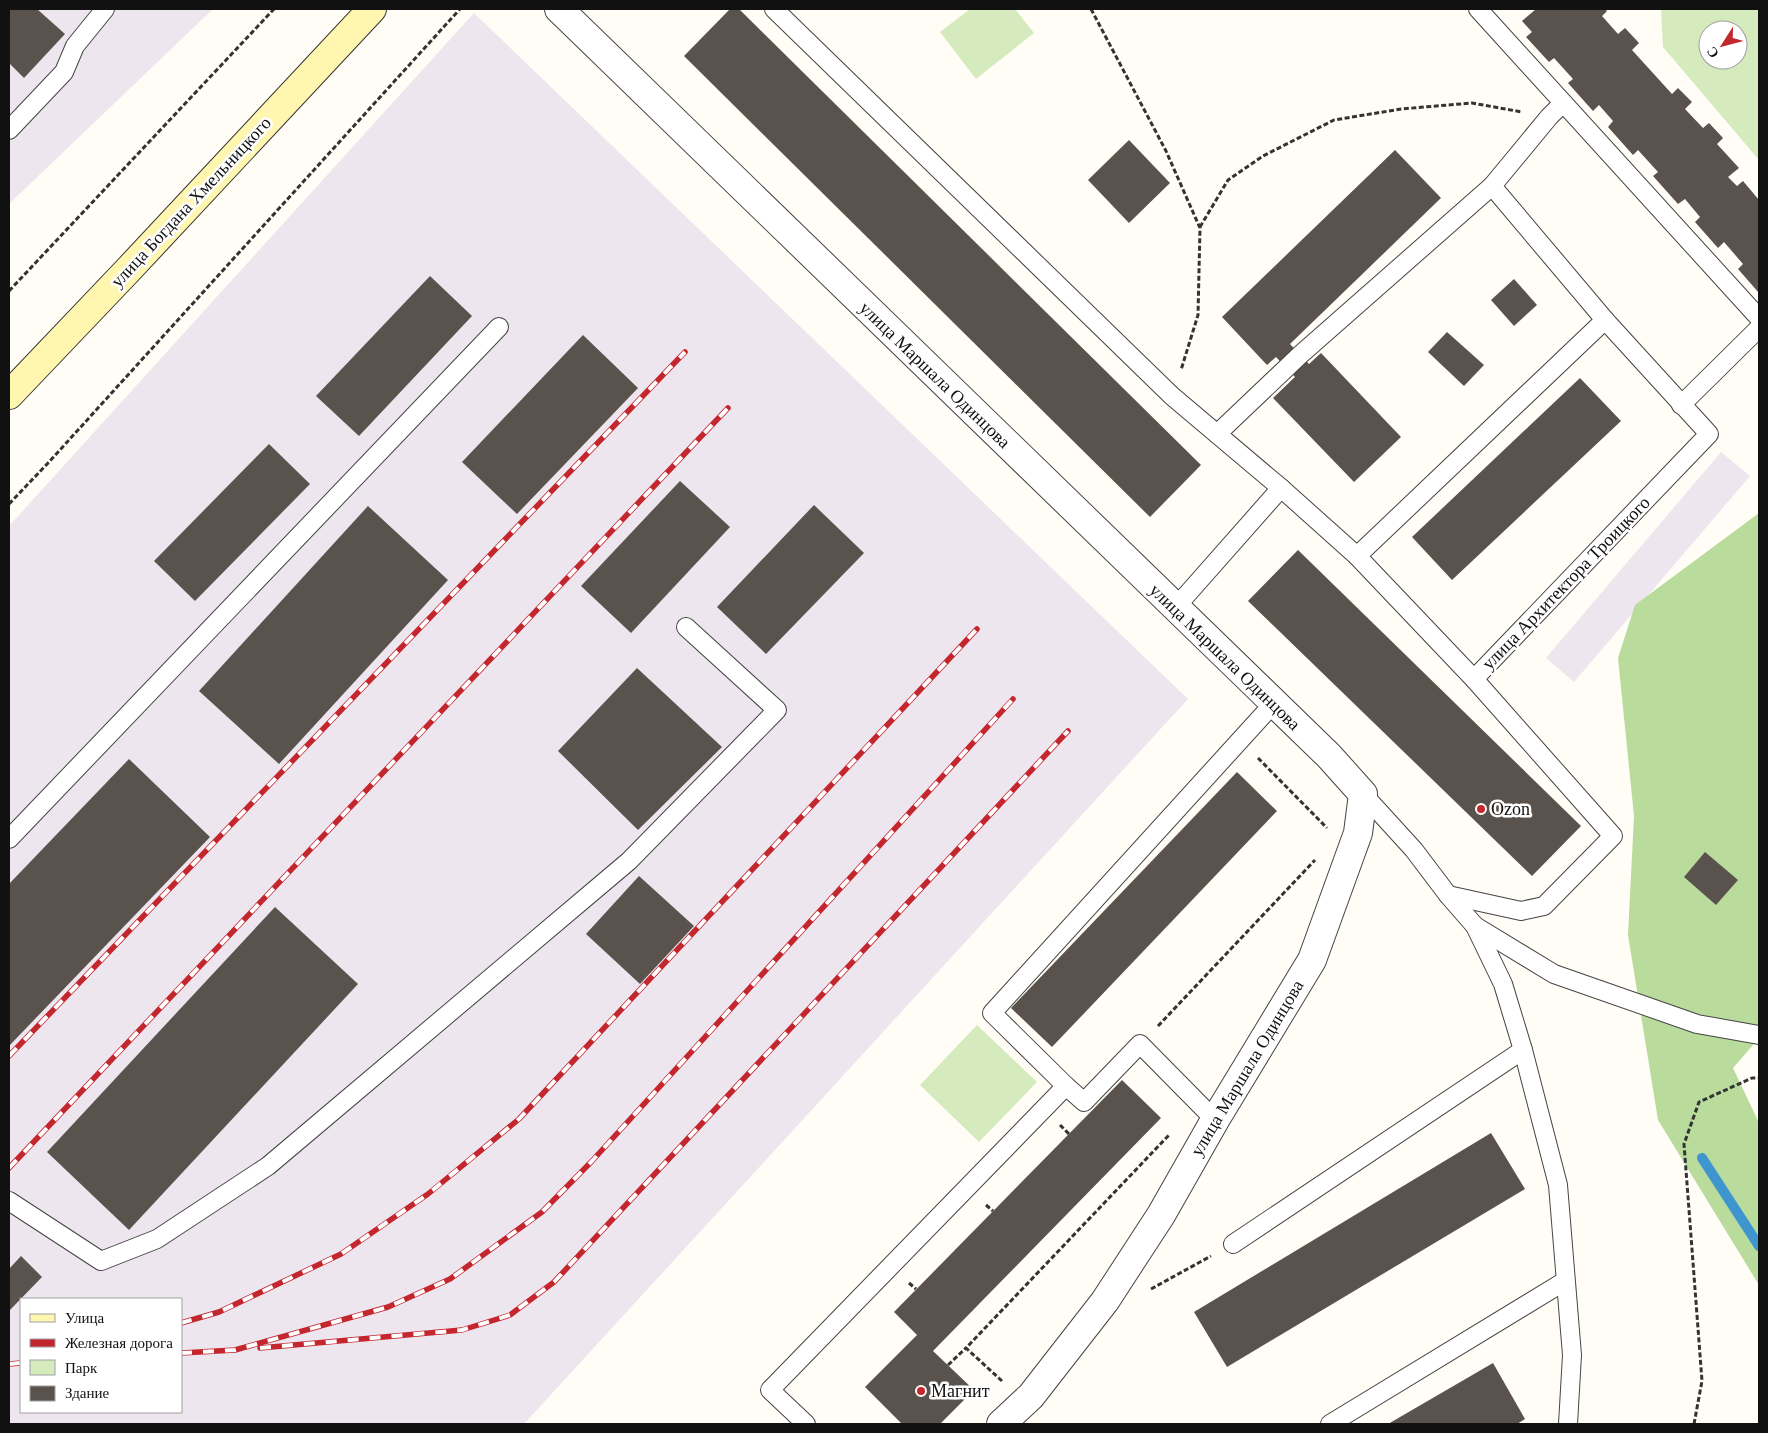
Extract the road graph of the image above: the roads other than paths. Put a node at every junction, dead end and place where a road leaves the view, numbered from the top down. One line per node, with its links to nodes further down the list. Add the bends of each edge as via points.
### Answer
1 (105, 9): 7 (lane, via 75,46 64,72)
2 (372, 9): 13 (main road, улица Богдана Хмельницкого)
3 (559, 9): 18 (street, улица Маршала Одинцова)
4 (774, 9): 15 (lane, улица Архитектора Троицкого, via 1172,396)
5 (1478, 9): 6 (lane)
6 (1563, 102): 8 (lane); 9 (lane)
7 (9, 130)
8 (1492, 186): 10 (lane, улица Архитектора Троицкого); 15 (lane, via 1300,355)
9 (1759, 318)
10 (1604, 320): 14 (lane, улица Архитектора Троицкого); 17 (lane)
11 (499, 327): 23 (lane)
12 (1759, 328): 14 (lane)
13 (9, 395)
14 (1680, 405): 20 (lane, улица Архитектора Троицкого, via 1709,434)
15 (1217, 434): 16 (lane, улица Архитектора Троицкого)
16 (1281, 488): 17 (lane, улица Архитектора Троицкого); 18 (lane)
17 (1357, 556): 20 (lane, улица Архитектора Троицкого)
18 (1175, 608): 21 (street, улица Маршала Одинцова)
19 (686, 627): 30 (lane, via 777,710 614,873 268,1166 157,1239 101,1261)
20 (1474, 679): 24 (lane, via 1613,836 1544,906 1521,911)
21 (1273, 704): 22 (street, улица Маршала Одинцова, via 1329,756); 28 (lane, via 992,1014)
22 (1363, 794): 24 (lane, via 1414,850); 29 (street, улица Маршала Одинцова, via 1358,833 1312,960)
23 (9, 839)
24 (1448, 895): 25 (lane)
25 (1475, 926): 26 (lane, via 1554,974 1697,1024); 27 (lane, via 1503,984)
26 (1759, 1035)
27 (1524, 1050): 31 (lane); 32 (lane, via 1558,1185)
28 (1066, 1086): 29 (lane, via 1084,1102 1140,1044); 33 (lane, via 770,1390)
29 (1207, 1112): 34 (street, улица Маршала Одинцова, via 1161,1215 1105,1301 1031,1396)
30 (9, 1201)
31 (1233, 1244)
32 (1566, 1281): 35 (lane); 36 (lane, via 1572,1355)
33 (806, 1424)
34 (1001, 1424)
35 (1330, 1424)
36 (1568, 1424)

